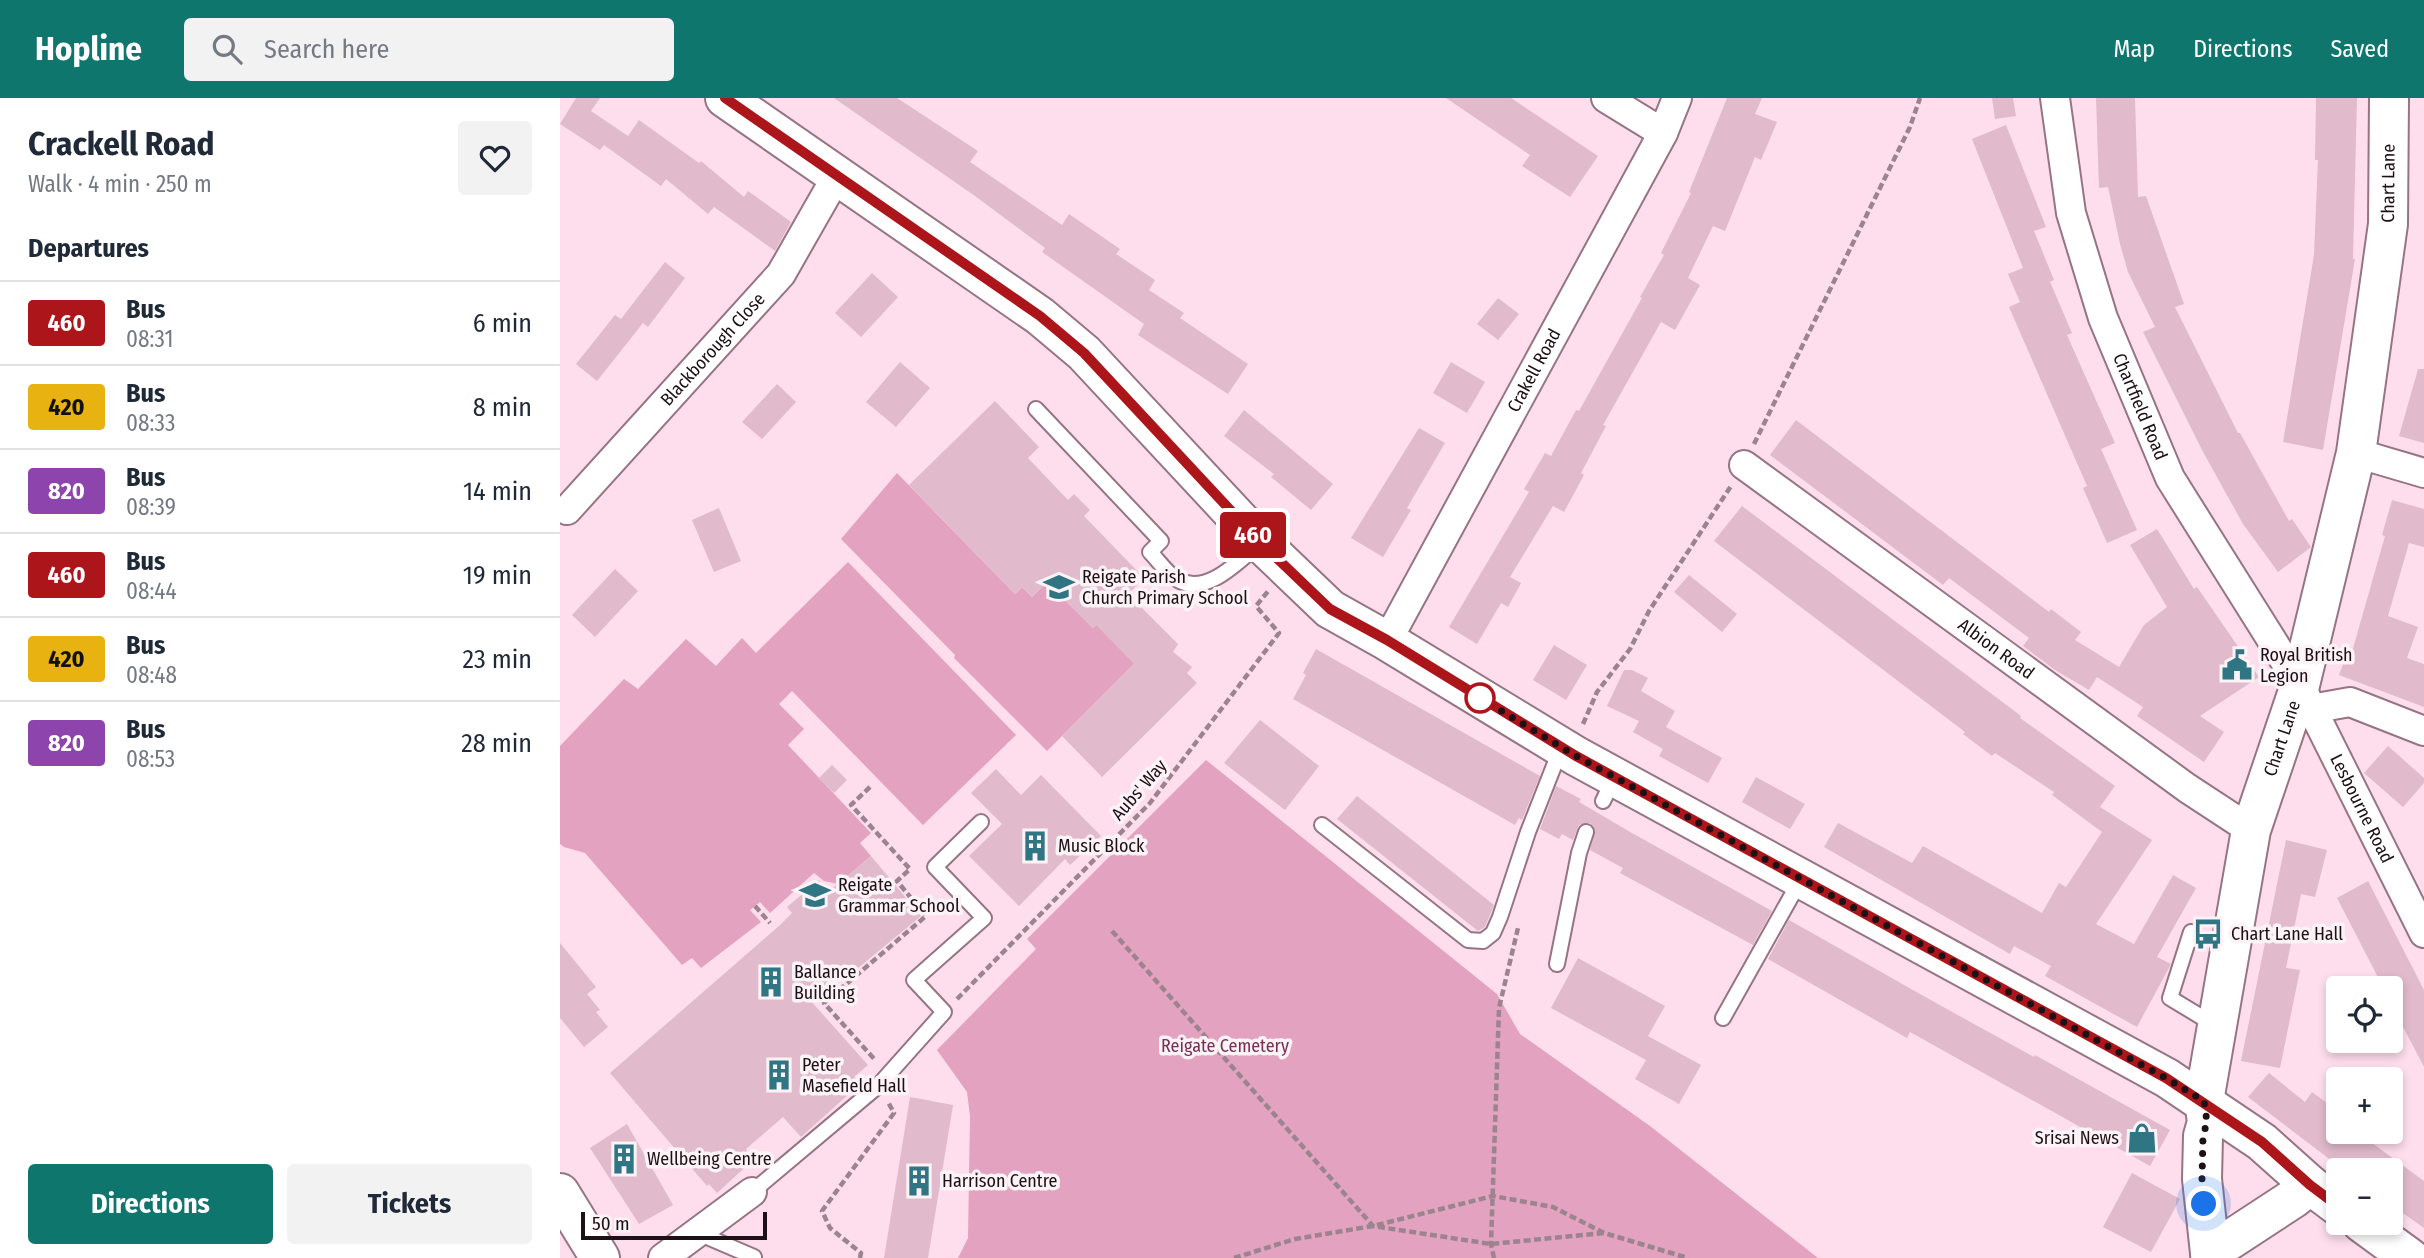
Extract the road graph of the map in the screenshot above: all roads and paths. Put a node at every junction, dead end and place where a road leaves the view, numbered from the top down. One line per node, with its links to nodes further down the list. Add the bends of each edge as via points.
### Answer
1 (725, 98): 8 (main road)
2 (1606, 98): 7 (street)
3 (1677, 98): 7 (street, Crakell Road)
4 (1920, 98): 11 (path, via 1910,127)
5 (2055, 98): 16 (street, Chartfield Road, via 2071,213 2108,331 2170,478)
6 (2389, 98): 10 (main road, Chart Lane, via 2388,225)
7 (1663, 133): 15 (street, Crakell Road)
8 (838, 174): 13 (street, Blackborough Close, via 780,274); 14 (main road, via 1040,316 1084,353)
9 (1036, 409): 14 (lane, via 1161,541 1150,552 1178,580 1202,584)
10 (2356, 453): 12 (street); 16 (main road, Chart Lane)
11 (1744, 465): 18 (path, via 1630,649 1597,692); 22 (street, Albion Road)
12 (2424, 472)
13 (564, 515)
14 (1273, 556): 15 (main road, via 1330,609); 32 (path, Aubs' Way, via 1256,606 1279,633 1150,803)
15 (1387, 640): 18 (main road)
16 (2306, 697): 17 (street, via 2350,702); 22 (main road, Chart Lane); 30 (street, Lesbourne Road)
17 (2424, 731)
18 (1569, 752): 21 (lane, via 1528,832 1493,933 1483,941 1468,940); 24 (main road, via 1608,789)
19 (870, 787): 35 (path, via 851,805 910,869 897,881 926,916 824,1003)
20 (981, 822): 32 (lane, via 935,867 984,918 914,980)
21 (1322, 825)
22 (2251, 830): 34 (main road, Chart Lane)
23 (1586, 832): 31 (lane)
24 (1801, 879): 33 (lane); 36 (main road)
25 (755, 906): 27 (path)
26 (1521, 915): 40 (path, via 1499,1008)
27 (770, 923)
28 (1112, 931): 41 (path)
29 (2191, 932): 34 (lane, via 2170,998)
30 (2424, 933)
31 (1557, 964)
32 (944, 1012): 35 (lane)
33 (1723, 1018)
34 (2217, 1026): 36 (main road, Chart Lane)
35 (883, 1081): 37 (lane); 51 (path, via 894,1113 822,1211 830,1228 861,1253)
36 (2204, 1101): 39 (main road); 46 (main road, Chart Lane, via 2207,1122 2202,1179)
37 (752, 1192): 42 (street)
38 (560, 1193): 49 (main road)
39 (2324, 1195): 46 (main road, Chart Lane, via 2294,1198)
40 (1493, 1196): 41 (path); 43 (path, via 1553,1207); 45 (path)
41 (1373, 1226): 45 (path); 52 (path, via 1295,1239)
42 (698, 1233): 47 (lane); 50 (street)
43 (1604, 1233): 45 (path); 53 (path)
44 (2378, 1235): 54 (main road)
45 (1492, 1244): 48 (path)
46 (2211, 1256)
47 (754, 1257)
48 (1495, 1257)
49 (600, 1258)
50 (663, 1258)
51 (860, 1258)
52 (1234, 1258)
53 (1688, 1258)
54 (2410, 1258)

